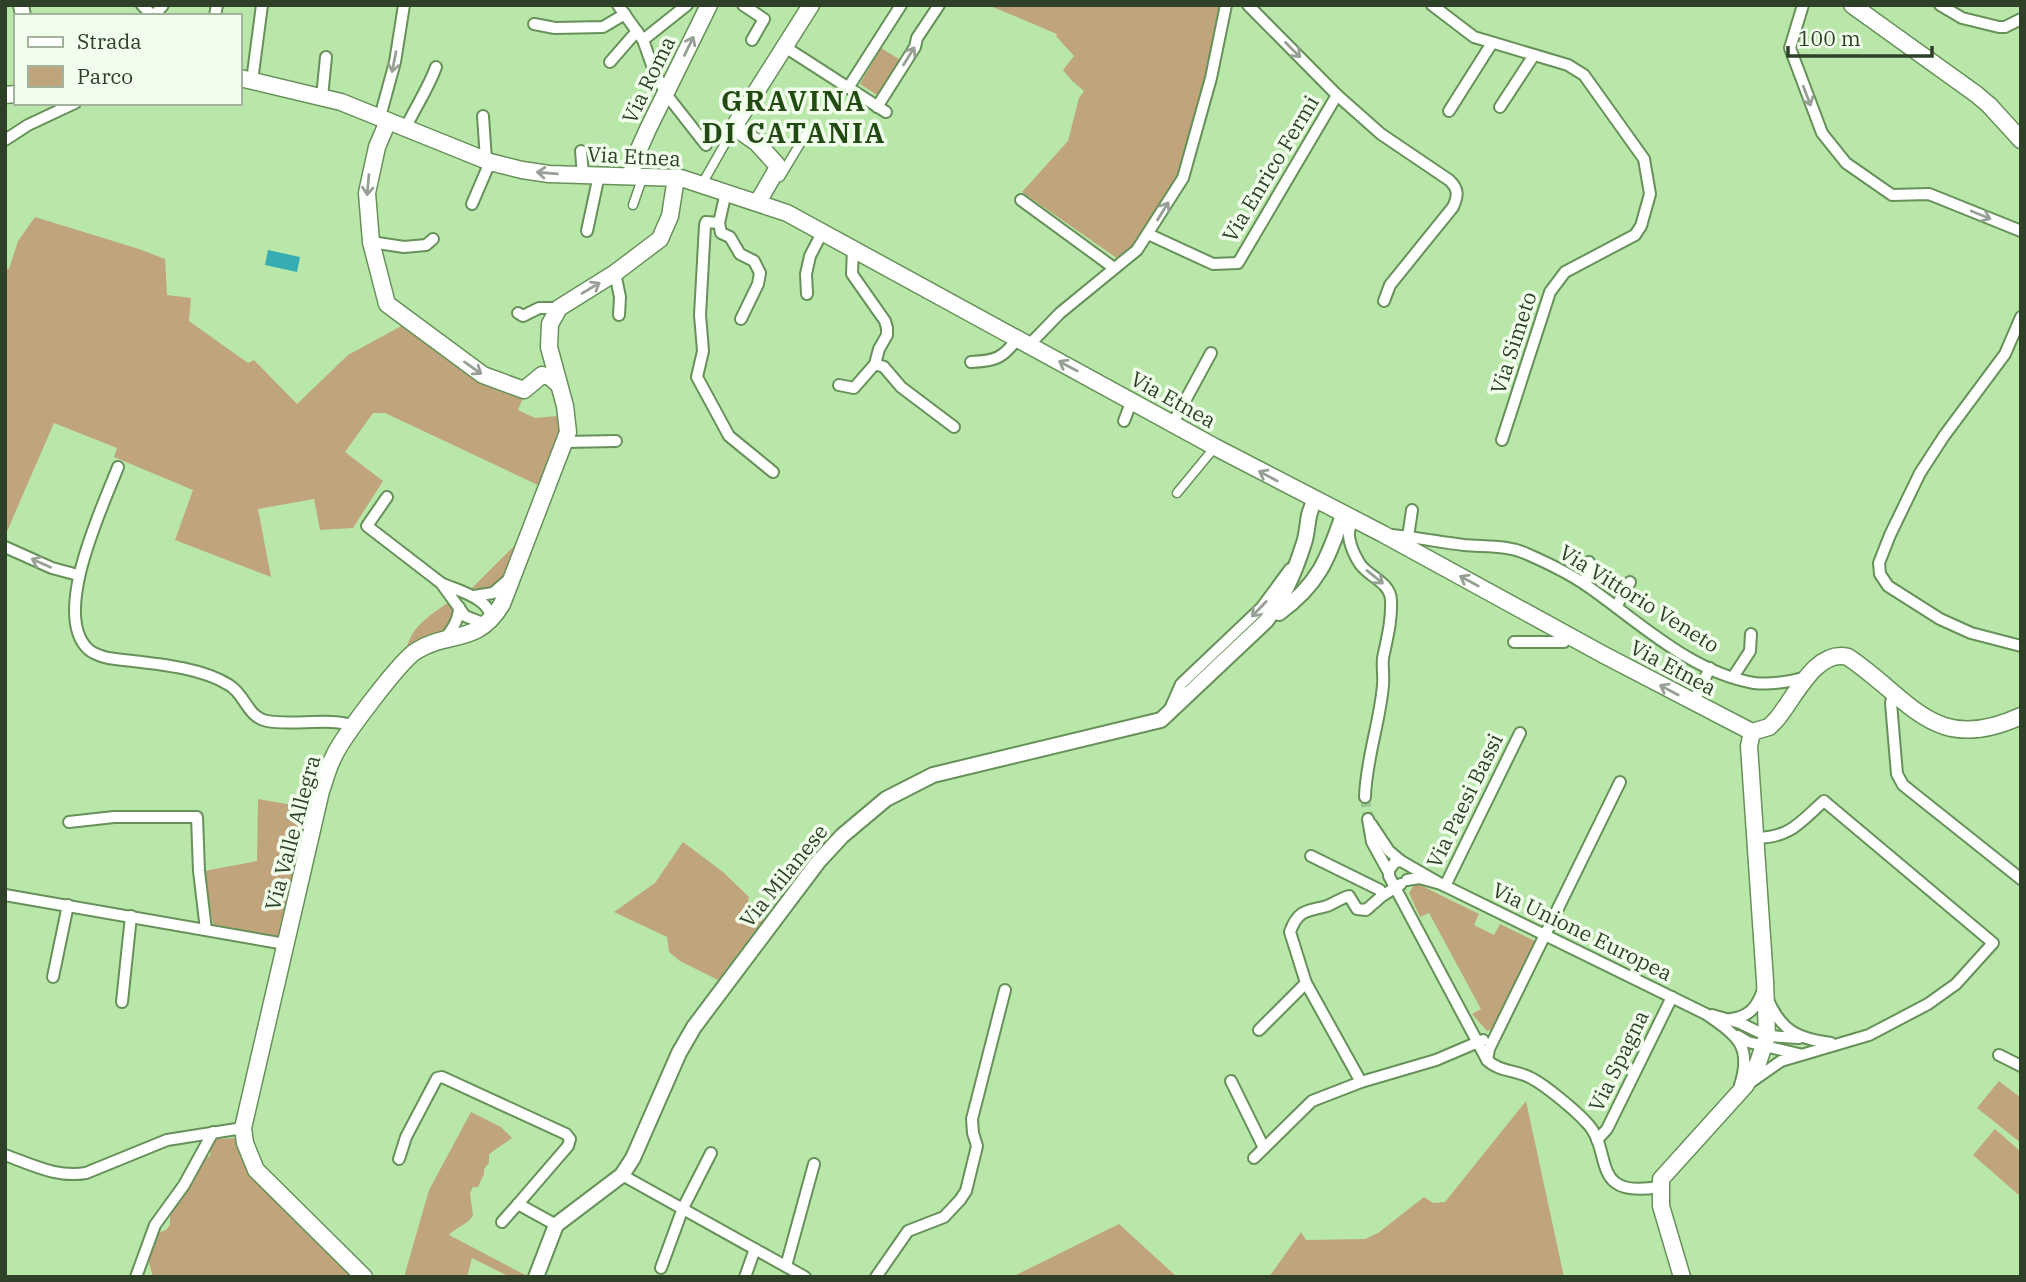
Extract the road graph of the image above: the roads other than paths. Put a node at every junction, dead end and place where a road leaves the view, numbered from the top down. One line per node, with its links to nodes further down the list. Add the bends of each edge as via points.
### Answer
1 (404, 5): 35 (street, one-way to 35)
2 (687, 5): 18 (street)
3 (709, 5): 28 (main road, Via Roma, one-way to 3)
4 (743, 5): 19 (street, via 764,19)
5 (811, 5): 21 (main road)
6 (901, 5): 27 (street)
7 (939, 5): 27 (street, one-way to 7, via 882,109)
8 (1226, 5): 58 (street, one-way to 8, via 1183,178)
9 (1248, 5): 29 (street, one-way to 29)
10 (1432, 5): 20 (street, Via Simeto, via 1474,37)
11 (1940, 5): 16 (street, via 1962,18 1999,27)
12 (264, 6): 26 (street)
13 (1799, 6): 57 (street, one-way to 57, via 1790,48 1822,133 1846,163 1892,195 1929,194)
14 (1862, 7): 39 (main road, via 1983,99)
15 (621, 10): 17 (street, via 603,27); 18 (street)
16 (2021, 19)
17 (534, 24)
18 (640, 35): 24 (street); 28 (street)
19 (752, 40)
20 (1492, 43): 22 (street, Via Simeto); 33 (street)
21 (785, 47): 27 (street); 36 (main road)
22 (1534, 55): 32 (street); 84 (street, Via Simeto, via 1584,75 1642,153 1650,194 1635,235 1566,272 1550,292)
23 (326, 57): 30 (street)
24 (610, 62)
25 (436, 67): 37 (street)
26 (246, 80): 30 (main road, Via Etnea)
27 (848, 88)
28 (666, 94): 41 (street); 46 (main road, Via Roma, via 635,159)
29 (1337, 95): 58 (street, Via Enrico Fermi, via 1238,263 1213,264); 65 (street, via 1381,134 1457,189 1453,207 1390,285)
30 (322, 97): 35 (main road, Via Etnea)
31 (71, 105): 40 (street)
32 (1500, 107)
33 (1449, 111)
34 (483, 116): 44 (street)
35 (384, 119): 37 (main road, Via Etnea); 60 (main road, one-way to 60, via 369,173)
36 (737, 122): 43 (street); 51 (main road, via 737,129 757,142 777,165)
37 (407, 127): 44 (main road, Via Etnea)
38 (806, 134): 51 (street)
39 (2021, 139)
40 (5, 140)
41 (706, 145): 43 (street)
42 (581, 151): 45 (street)
43 (717, 157): 48 (street)
44 (488, 161): 45 (main road, Via Etnea, one-way to 44, via 522,170); 52 (street)
45 (591, 175): 46 (main road, Via Etnea); 55 (street)
46 (637, 176): 47 (main road, Via Etnea); 53 (street)
47 (676, 178): 48 (main road, Via Etnea); 63 (main road, via 670,216 660,239)
48 (702, 184): 49 (main road, Via Etnea)
49 (726, 192): 51 (main road, Via Etnea); 54 (street)
50 (1021, 200): 62 (street)
51 (761, 203): 56 (main road, Via Etnea)
52 (472, 204)
53 (633, 205)
54 (719, 223): 70 (street, via 721,233 730,237 740,254 754,261 760,273); 88 (street, via 705,225 700,315 703,351 697,377 729,436)
55 (587, 231)
56 (823, 231): 61 (main road, Via Etnea); 64 (street, via 810,256)
57 (2021, 231)
58 (1148, 234): 62 (street)
59 (432, 239): 60 (street, via 426,245 404,247)
60 (371, 242): 76 (main road, one-way to 76, via 387,304 483,374 524,390)
61 (853, 247): 71 (main road, Via Etnea); 75 (street, via 851,270 887,328)
62 (1114, 268): 71 (street)
63 (615, 274): 66 (main road, one-way to 63); 68 (street)
64 (807, 294)
65 (1384, 301)
66 (559, 308): 67 (street, via 539,307 523,316); 72 (main road, via 550,324)
67 (518, 313)
68 (619, 315)
69 (2021, 317): 113 (street, via 2004,354 1920,473 1879,563 1888,586 1940,619)
70 (741, 320)
71 (1023, 342): 74 (street, via 1000,358); 79 (main road, Via Etnea, one-way to 71)
72 (549, 347): 76 (main road); 77 (main road)
73 (1211, 353): 81 (street)
74 (971, 362)
75 (875, 364): 78 (street, via 854,388); 82 (street)
76 (537, 377): 77 (main road, via 546,376)
77 (558, 384): 85 (main road, via 568,423)
78 (839, 385)
79 (1132, 400): 80 (street); 81 (main road, Via Etnea)
80 (1124, 421)
81 (1173, 423): 86 (main road, Via Etnea)
82 (954, 427)
83 (616, 440): 85 (street)
84 (1502, 440)
85 (565, 442): 99 (main road)
86 (1215, 447): 89 (street); 91 (main road, Via Etnea, one-way to 86)
87 (118, 467): 100 (street)
88 (773, 472)
89 (1177, 493)
90 (387, 498): 102 (street, via 367,526)
91 (1315, 501): 93 (main road, Via Etnea); 97 (street, Via Milanese)
92 (1412, 510): 95 (street)
93 (1345, 526): 94 (main road, Via Etnea); 108 (street, via 1316,578); 127 (street, one-way to 127, via 1360,564 1391,596 1384,684)
94 (1383, 534): 95 (street, Via Vittorio Veneto); 110 (main road, Via Etnea, one-way to 94)
95 (1408, 537): 103 (street, Via Vittorio Veneto, via 1524,552)
96 (5, 547): 100 (street, one-way to 96)
97 (1300, 555): 108 (street, Via Milanese, via 1284,596); 120 (street, one-way to 120, via 1262,607 1181,684)
98 (1589, 562): 103 (street)
99 (517, 569): 104 (street, via 494,593); 107 (main road)
100 (78, 575): 122 (street, via 78,632 95,654 202,674 233,687 252,713 267,721 309,723)
101 (1630, 582): 106 (street)
102 (441, 583): 104 (street); 105 (street)
103 (1586, 585): 106 (street, Via Vittorio Veneto)
104 (471, 596): 107 (street, via 490,611)
105 (459, 607): 107 (street, via 470,619); 111 (street, via 454,626)
106 (1616, 607): 114 (street, Via Vittorio Veneto, via 1651,634)
107 (491, 621): 111 (main road, Via Valle Allegra)
108 (1266, 621): 120 (street, Via Milanese)
109 (1751, 634): 115 (street, via 1750,651)
110 (1568, 635): 112 (street, via 1564,642); 118 (main road, Via Etnea, one-way to 110)
111 (442, 642): 122 (main road, Via Valle Allegra, via 415,652)
112 (1514, 642)
113 (2020, 646)
114 (1710, 668): 115 (street, Via Vittorio Veneto); 118 (street)
115 (1733, 677): 116 (street, Via Vittorio Veneto, via 1774,684)
116 (1807, 677): 117 (main road, via 1827,658 1841,655); 119 (main road)
117 (1893, 693): 121 (main road, via 1914,711 1952,730 1977,731); 132 (street, via 1899,780)
118 (1693, 703): 123 (main road, Via Etnea)
119 (1789, 704): 123 (main road, via 1769,727); 125 (main road, via 1779,725)
120 (1169, 713): 173 (street, Via Milanese, via 1151,723 933,775 865,815 818,862 694,1027)
121 (2021, 716)
122 (349, 732): 141 (main road, Via Valle Allegra, via 334,754 321,791)
123 (1752, 732): 125 (main road)
124 (1520, 733): 134 (street, Via Paesi Bassi)
125 (1752, 757): 129 (main road)
126 (1620, 782): 140 (street)
127 (1365, 797)
128 (69, 822): 139 (street, via 197,817)
129 (1757, 838): 144 (main road); 156 (street, via 1793,830 1824,801 1993,943 1956,984 1928,1004 1869,1035)
130 (1311, 856): 136 (street)
131 (1405, 864): 133 (street, via 1410,873); 133 (street, via 1392,864); 133 (street, Via Unione Europea, via 1389,851 1368,819 1372,842); 134 (street, Via Unione Europea)
132 (2021, 879)
133 (1398, 881): 134 (street, via 1419,878); 136 (street); 155 (street)
134 (1443, 885): 140 (street, Via Unione Europea)
135 (5, 895): 137 (street)
136 (1382, 895): 143 (street, via 1366,911 1344,897 1305,911 1292,925 1291,939)
137 (68, 905): 138 (street); 142 (street)
138 (131, 916): 139 (street); 147 (street)
139 (206, 930): 141 (street)
140 (1545, 935): 146 (street, Via Unione Europea); 152 (street)
141 (285, 944): 164 (main road, Via Valle Allegra)
142 (53, 977)
143 (1306, 983): 150 (street); 162 (street)
144 (1766, 987): 149 (street, via 1753,1010); 153 (street, via 1780,1020); 154 (main road)
145 (1005, 990): 187 (street, via 972,1119 977,1146 966,1191 944,1217 908,1231)
146 (1672, 997): 148 (street, Via Unione Europea); 166 (street, Via Spagna, via 1607,1129)
147 (122, 1002)
148 (1706, 1014): 149 (street); 151 (street)
149 (1730, 1020): 154 (street)
150 (1259, 1030)
151 (1735, 1035): 154 (street, via 1748,1042); 163 (street, via 1745,1063)
152 (1496, 1036): 155 (street); 159 (street)
153 (1800, 1038): 154 (street); 156 (street)
154 (1766, 1041): 157 (street); 163 (main road)
155 (1478, 1042): 159 (street); 162 (street)
156 (1838, 1043): 157 (street)
157 (1799, 1054): 163 (street, via 1773,1065)
158 (1999, 1055): 160 (street)
159 (1487, 1060): 166 (street, via 1532,1078 1585,1120)
160 (2021, 1066)
161 (1231, 1081): 167 (street)
162 (1362, 1082): 167 (street, via 1312,1101)
163 (1740, 1092): 174 (main road, via 1665,1172)
164 (243, 1128): 165 (street); 183 (main road, Via Valle Allegra, via 257,1170)
165 (213, 1132): 169 (street, via 167,1140 72,1175 56,1174); 182 (street, via 155,1226)
166 (1597, 1140): 174 (street, via 1605,1171 1614,1181 1635,1188)
167 (1264, 1148): 170 (street)
168 (711, 1153): 176 (street)
169 (5, 1155)
170 (1254, 1158)
171 (399, 1159): 175 (street, via 412,1125 437,1078 442,1077 570,1139)
172 (814, 1164): 180 (street)
173 (622, 1175): 176 (street); 178 (street, Via Milanese)
174 (1659, 1187): 188 (main road)
175 (518, 1204): 177 (street); 178 (street)
176 (683, 1208): 179 (street); 181 (street)
177 (502, 1222)
178 (556, 1225): 184 (street)
179 (755, 1249): 180 (street); 185 (street)
180 (786, 1266): 186 (street)
181 (662, 1268)
182 (136, 1277)
183 (364, 1277)
184 (536, 1277)
185 (745, 1277)
186 (805, 1277)
187 (876, 1277)
188 (1682, 1277)

